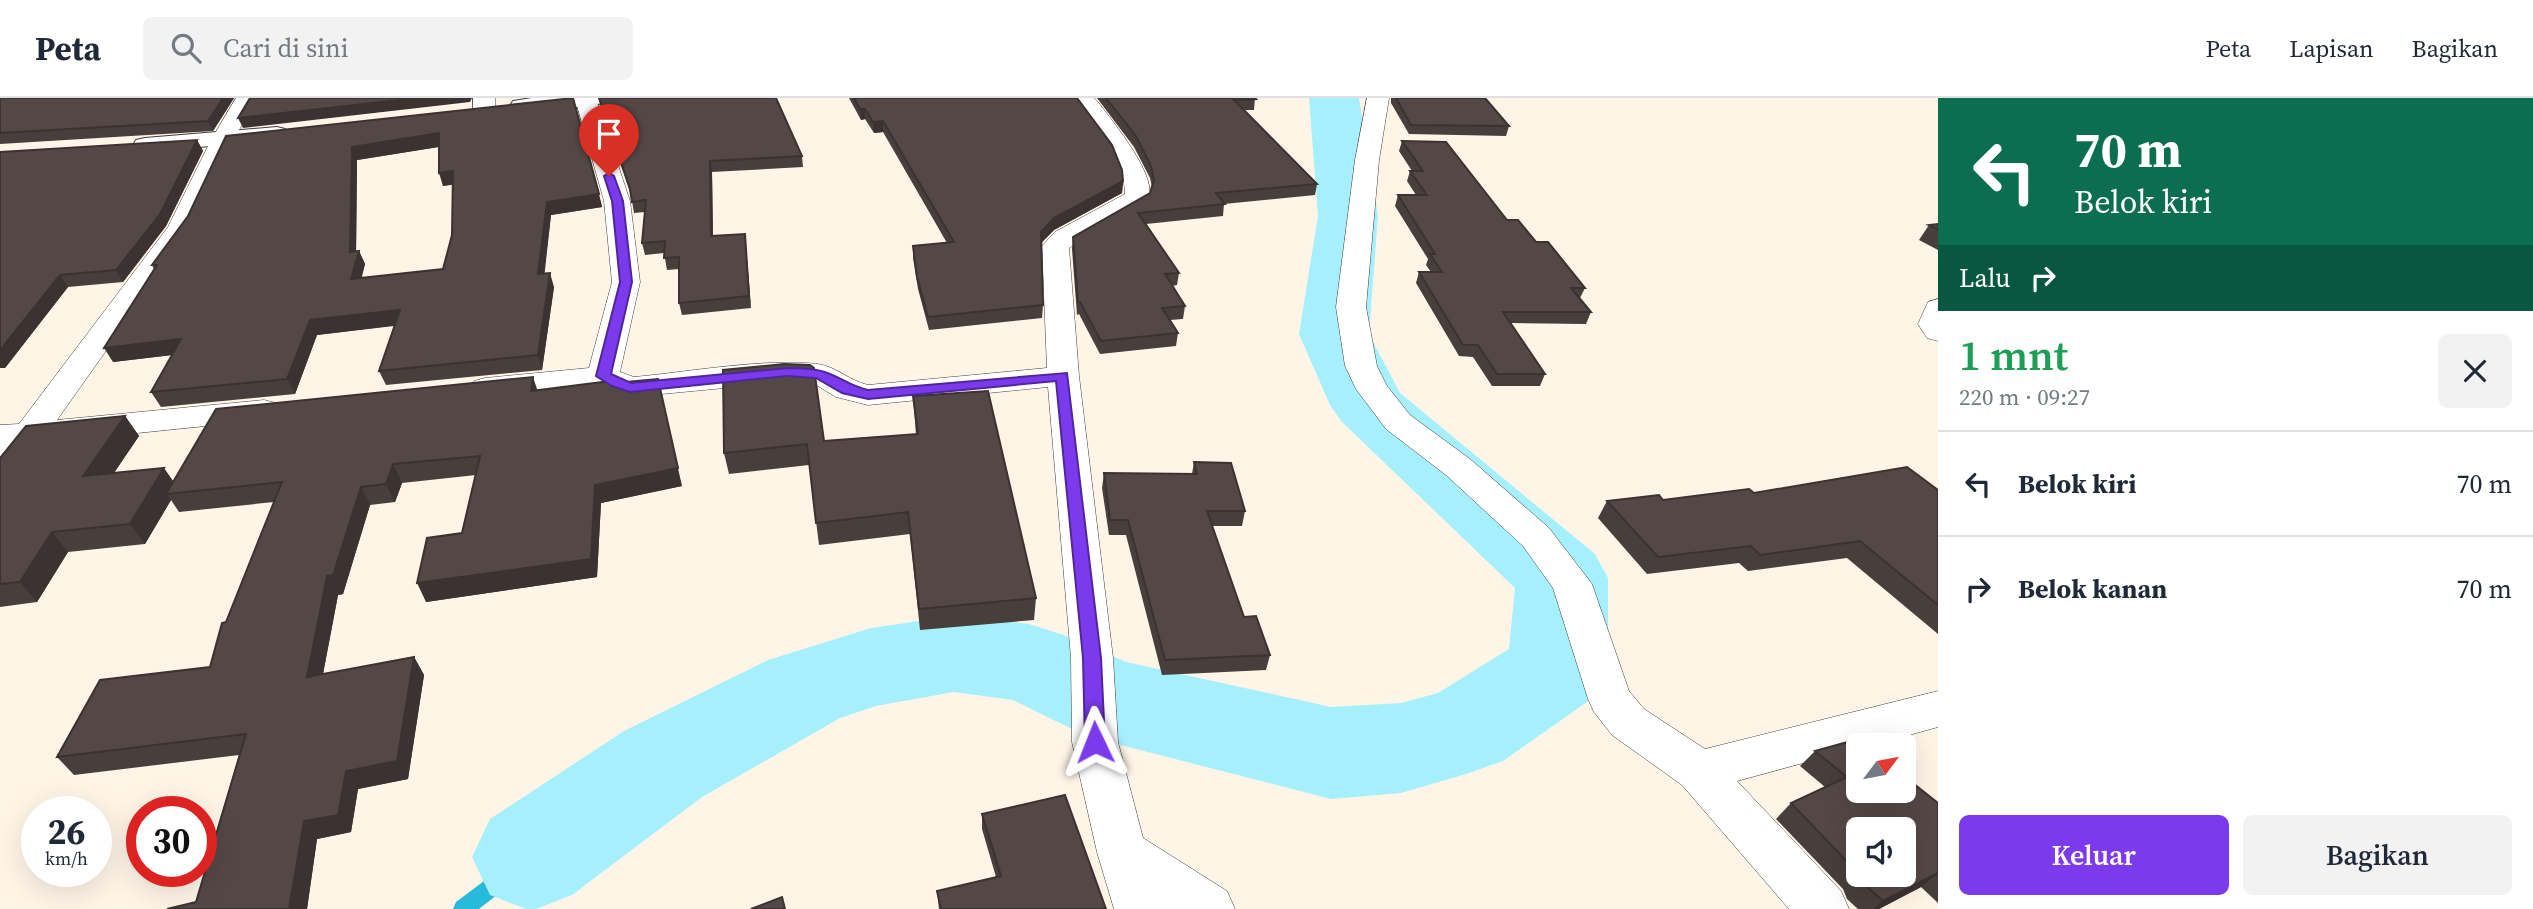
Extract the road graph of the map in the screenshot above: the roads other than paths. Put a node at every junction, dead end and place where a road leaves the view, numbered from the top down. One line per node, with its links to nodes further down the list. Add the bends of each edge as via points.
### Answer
1 (247, 98): 8 (street)
2 (1083, 98): 13 (street, via 1112,133 1140,187 1138,197 1129,204 1055,246)
3 (1378, 98): 19 (street, via 1351,307 1361,366 1372,390 1398,422 1458,467 1536,537 1572,584 1610,699 1628,722)
4 (590, 99): 5 (street); 12 (street, via 617,201 626,282)
5 (484, 104): 6 (street)
6 (456, 114)
7 (305, 131): 8 (street)
8 (222, 140): 9 (street); 16 (street, via 180,228)
9 (125, 146)
10 (1938, 309): 11 (street, via 1933,324)
11 (1938, 332)
12 (603, 376): 13 (street, via 630,387 805,372 868,395); 14 (street)
13 (1063, 376): 20 (street, via 1092,658 1095,742)
14 (453, 391)
15 (289, 407): 16 (street)
16 (15, 434): 17 (street)
17 (0, 469)
18 (1938, 709): 19 (street)
19 (1699, 771): 23 (street)
20 (1122, 852): 21 (street); 22 (street)
21 (1140, 909)
22 (1209, 909)
23 (1823, 909)

